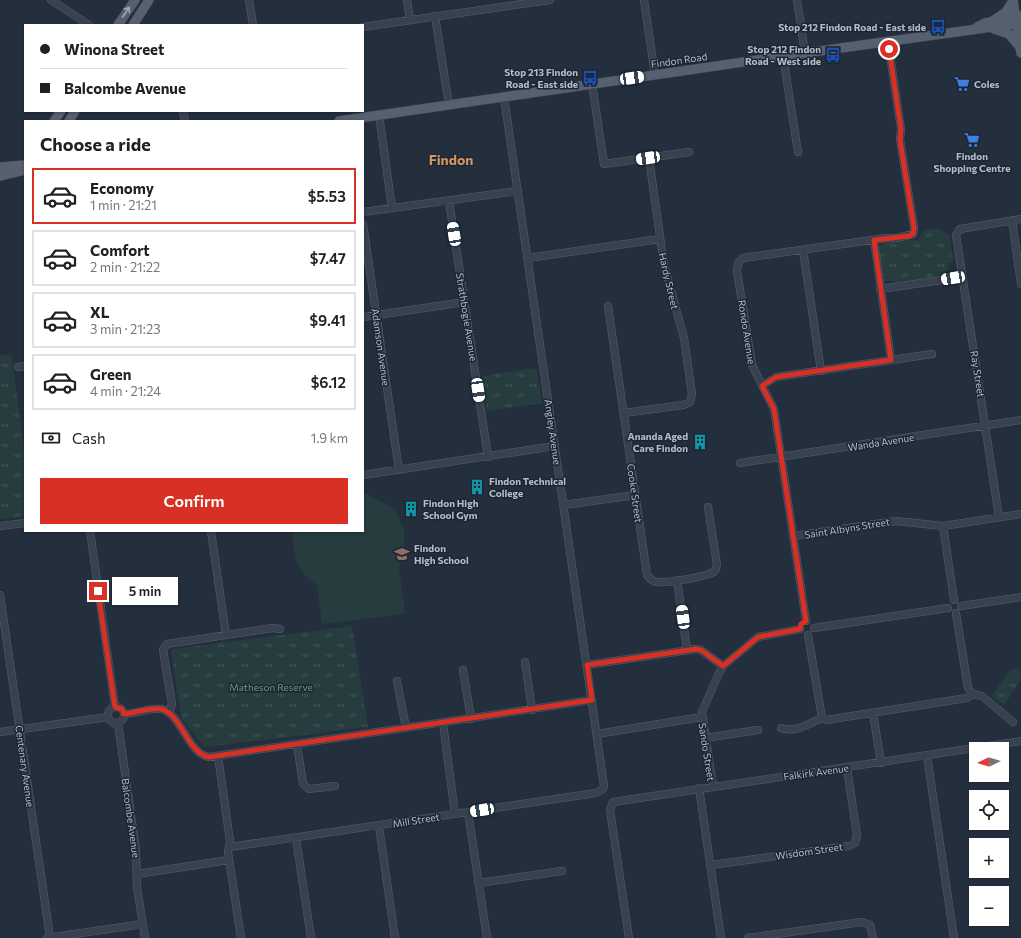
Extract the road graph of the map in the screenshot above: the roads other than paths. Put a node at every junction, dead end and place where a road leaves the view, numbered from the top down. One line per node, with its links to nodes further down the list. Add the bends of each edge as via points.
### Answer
1 (50, 0): 13 (street)
2 (135, 0): 14 (main road, one-way to 2)
3 (149, 0): 15 (main road)
4 (249, 0): 16 (street)
5 (407, 0): 11 (street)
6 (550, 0): 10 (street)
7 (644, 0): 23 (street)
8 (797, 0): 21 (street)
9 (1013, 0): 12 (main road); 17 (main road, via 1006,12)
10 (435, 16): 11 (street); 26 (street)
11 (410, 20): 18 (street)
12 (1018, 20): 17 (main road, Findon Road); 20 (main road)
13 (87, 24)
14 (119, 24)
15 (133, 24)
16 (253, 24)
17 (991, 25): 19 (main road, Findon Road); 20 (main road, via 1009,34)
18 (364, 27)
19 (888, 42): 21 (main road, Findon Road); 46 (street, Rondo Avenue, via 914,228 913,234)
20 (1020, 50)
21 (805, 53): 22 (main road, Findon Road)
22 (783, 56): 23 (main road, Findon Road); 30 (street)
23 (655, 75): 24 (main road, Findon Road)
24 (592, 84): 25 (main road, Findon Road); 31 (street, via 604,164)
25 (504, 97): 26 (main road, Findon Road); 38 (street, Angley Avenue)
26 (448, 105): 27 (main road, Findon Road)
27 (379, 115): 28 (main road, Findon Road); 40 (street)
28 (345, 120)
29 (688, 152): 31 (street)
30 (798, 152)
31 (648, 158): 45 (street, Hardy Street)
32 (24, 160): 33 (main road)
33 (15, 165): 34 (main road); 35 (main road)
34 (24, 165)
35 (0, 167)
36 (24, 170): 37 (main road)
37 (0, 176)
38 (518, 191): 39 (street); 48 (street, Angley Avenue)
39 (449, 201): 40 (street); 52 (street, Strathbogie Avenue)
40 (392, 208): 41 (street)
41 (364, 212)
42 (1021, 219): 43 (street)
43 (1012, 220): 49 (street, Ray Street, via 958,231 956,235); 50 (street)
44 (364, 230): 54 (street, Adamson Avenue)
45 (660, 239): 48 (street); 60 (street, Hardy Street, via 664,265 684,338 692,394 690,402 683,405)
46 (874, 240): 47 (street, Rondo Avenue); 51 (street)
47 (803, 250): 58 (street); 59 (street, Rondo Avenue, via 743,258 738,263 737,271 752,365)
48 (528, 258): 63 (street, Angley Avenue)
49 (963, 277): 51 (street); 62 (street, Ray Street)
50 (1021, 284)
51 (880, 289): 57 (street)
52 (465, 302): 54 (street); 64 (street, Strathbogie Avenue)
53 (608, 306): 60 (street, Cooke Street)
54 (377, 315): 55 (street); 67 (street, Adamson Avenue)
55 (364, 317)
56 (932, 354): 57 (street)
57 (891, 360): 58 (street)
58 (821, 371): 59 (street, via 776,377)
59 (762, 386): 65 (street, Rondo Avenue, via 774,409)
60 (624, 413): 69 (street, Cooke Street)
61 (1021, 420): 62 (street, Wanda Avenue)
62 (986, 426): 65 (street, Wanda Avenue); 73 (street, Ray Street)
63 (555, 446): 64 (street); 70 (street, Angley Avenue)
64 (488, 457): 67 (street)
65 (781, 457): 66 (street, Wanda Avenue); 79 (street, Rondo Avenue)
66 (740, 463)
67 (400, 470): 68 (street)
68 (364, 475)
69 (635, 495): 70 (street); 80 (street, Cooke Street, via 647,575 657,582)
70 (564, 505): 95 (street, Angley Avenue)
71 (708, 507): 80 (street, Cooke Street, via 715,571 711,575)
72 (1021, 514): 73 (street, Saint Albyns Street)
73 (999, 517): 76 (street, Saint Albyns Street)
74 (24, 523): 75 (street)
75 (0, 526)
76 (943, 526): 79 (street, Saint Albyns Street, via 896,521); 83 (street)
77 (90, 532): 101 (street)
78 (211, 532): 91 (street)
79 (792, 536): 87 (street, Rondo Avenue)
80 (677, 580): 93 (street)
81 (0, 595): 115 (street, Centenary Avenue)
82 (1021, 599): 84 (street)
83 (954, 600): 84 (street); 85 (street)
84 (962, 606): 86 (street)
85 (948, 608): 86 (street, via 950,612); 88 (street)
86 (956, 613): 99 (street, via 968,688)
87 (806, 621): 88 (street); 90 (street, via 801,624)
88 (814, 628): 92 (street)
89 (280, 629): 91 (street)
90 (800, 629): 92 (street, via 802,634); 96 (street, Sando Street, via 758,637)
91 (226, 635): 103 (street, via 164,646 172,704)
92 (808, 635): 108 (street)
93 (687, 650): 95 (street); 96 (street, via 701,650)
94 (525, 662): 102 (street)
95 (587, 665): 100 (street, Angley Avenue)
96 (723, 666): 107 (street, Sando Street, via 711,689)
97 (463, 670): 109 (street)
98 (396, 681): 113 (street)
99 (973, 694): 104 (street, via 967,698); 110 (street, via 982,696)
100 (592, 700): 102 (street); 118 (street, Angley Avenue)
101 (115, 707): 105 (street, via 122,709); 106 (street, via 109,711)
102 (532, 710): 109 (street)
103 (169, 713): 105 (street, via 161,709); 122 (street, via 198,753 209,757)
104 (873, 713): 108 (street, via 826,720); 124 (street)
105 (124, 714): 111 (street)
106 (108, 717): 111 (street); 115 (street)
107 (702, 717): 118 (street); 119 (street, Sando Street)
108 (822, 718): 114 (street, via 807,726 787,730)
109 (471, 719): 112 (street)
110 (1013, 722)
111 (118, 723): 138 (street, Balcombe Avenue, via 136,850)
112 (443, 723): 113 (street); 131 (street)
113 (406, 728): 121 (street)
114 (781, 728)
115 (20, 729): 117 (street); 142 (street, Centenary Avenue)
116 (758, 730): 119 (street)
117 (0, 732)
118 (597, 734): 129 (street, Angley Avenue, via 604,786)
119 (705, 738): 127 (street, Sando Street)
120 (1021, 741): 123 (street, Falkirk Avenue)
121 (297, 744): 122 (street); 126 (street, via 305,788)
122 (218, 756): 134 (street)
123 (927, 756): 124 (street, Falkirk Avenue); 152 (street)
124 (881, 763): 125 (street, Falkirk Avenue)
125 (847, 768): 127 (street, Falkirk Avenue); 136 (street, Wisdom Street, via 857,835 855,843 849,846)
126 (335, 786)
127 (713, 786): 128 (street, Falkirk Avenue)
128 (700, 788): 136 (street); 148 (street, Falkirk Avenue, via 616,801 611,804)
129 (602, 790): 130 (street, Mill Street)
130 (468, 812): 131 (street, Mill Street); 139 (street)
131 (455, 814): 132 (street, Mill Street)
132 (379, 826): 133 (street, Mill Street); 146 (street)
133 (296, 838): 134 (street, Mill Street); 145 (street)
134 (230, 847): 135 (street)
135 (229, 860): 138 (street); 144 (street)
136 (711, 865): 149 (street)
137 (562, 871): 139 (street)
138 (137, 874): 140 (street, Balcombe Avenue)
139 (478, 883): 147 (street)
140 (143, 924): 142 (street); 143 (street, Balcombe Avenue)
141 (47, 938): 142 (street)
142 (50, 938)
143 (145, 938)
144 (241, 938)
145 (311, 938)
146 (395, 938)
147 (486, 938)
148 (629, 938)
149 (721, 938)
150 (748, 938): 151 (street, via 862,922 870,924)
151 (873, 938)
152 (954, 938)

